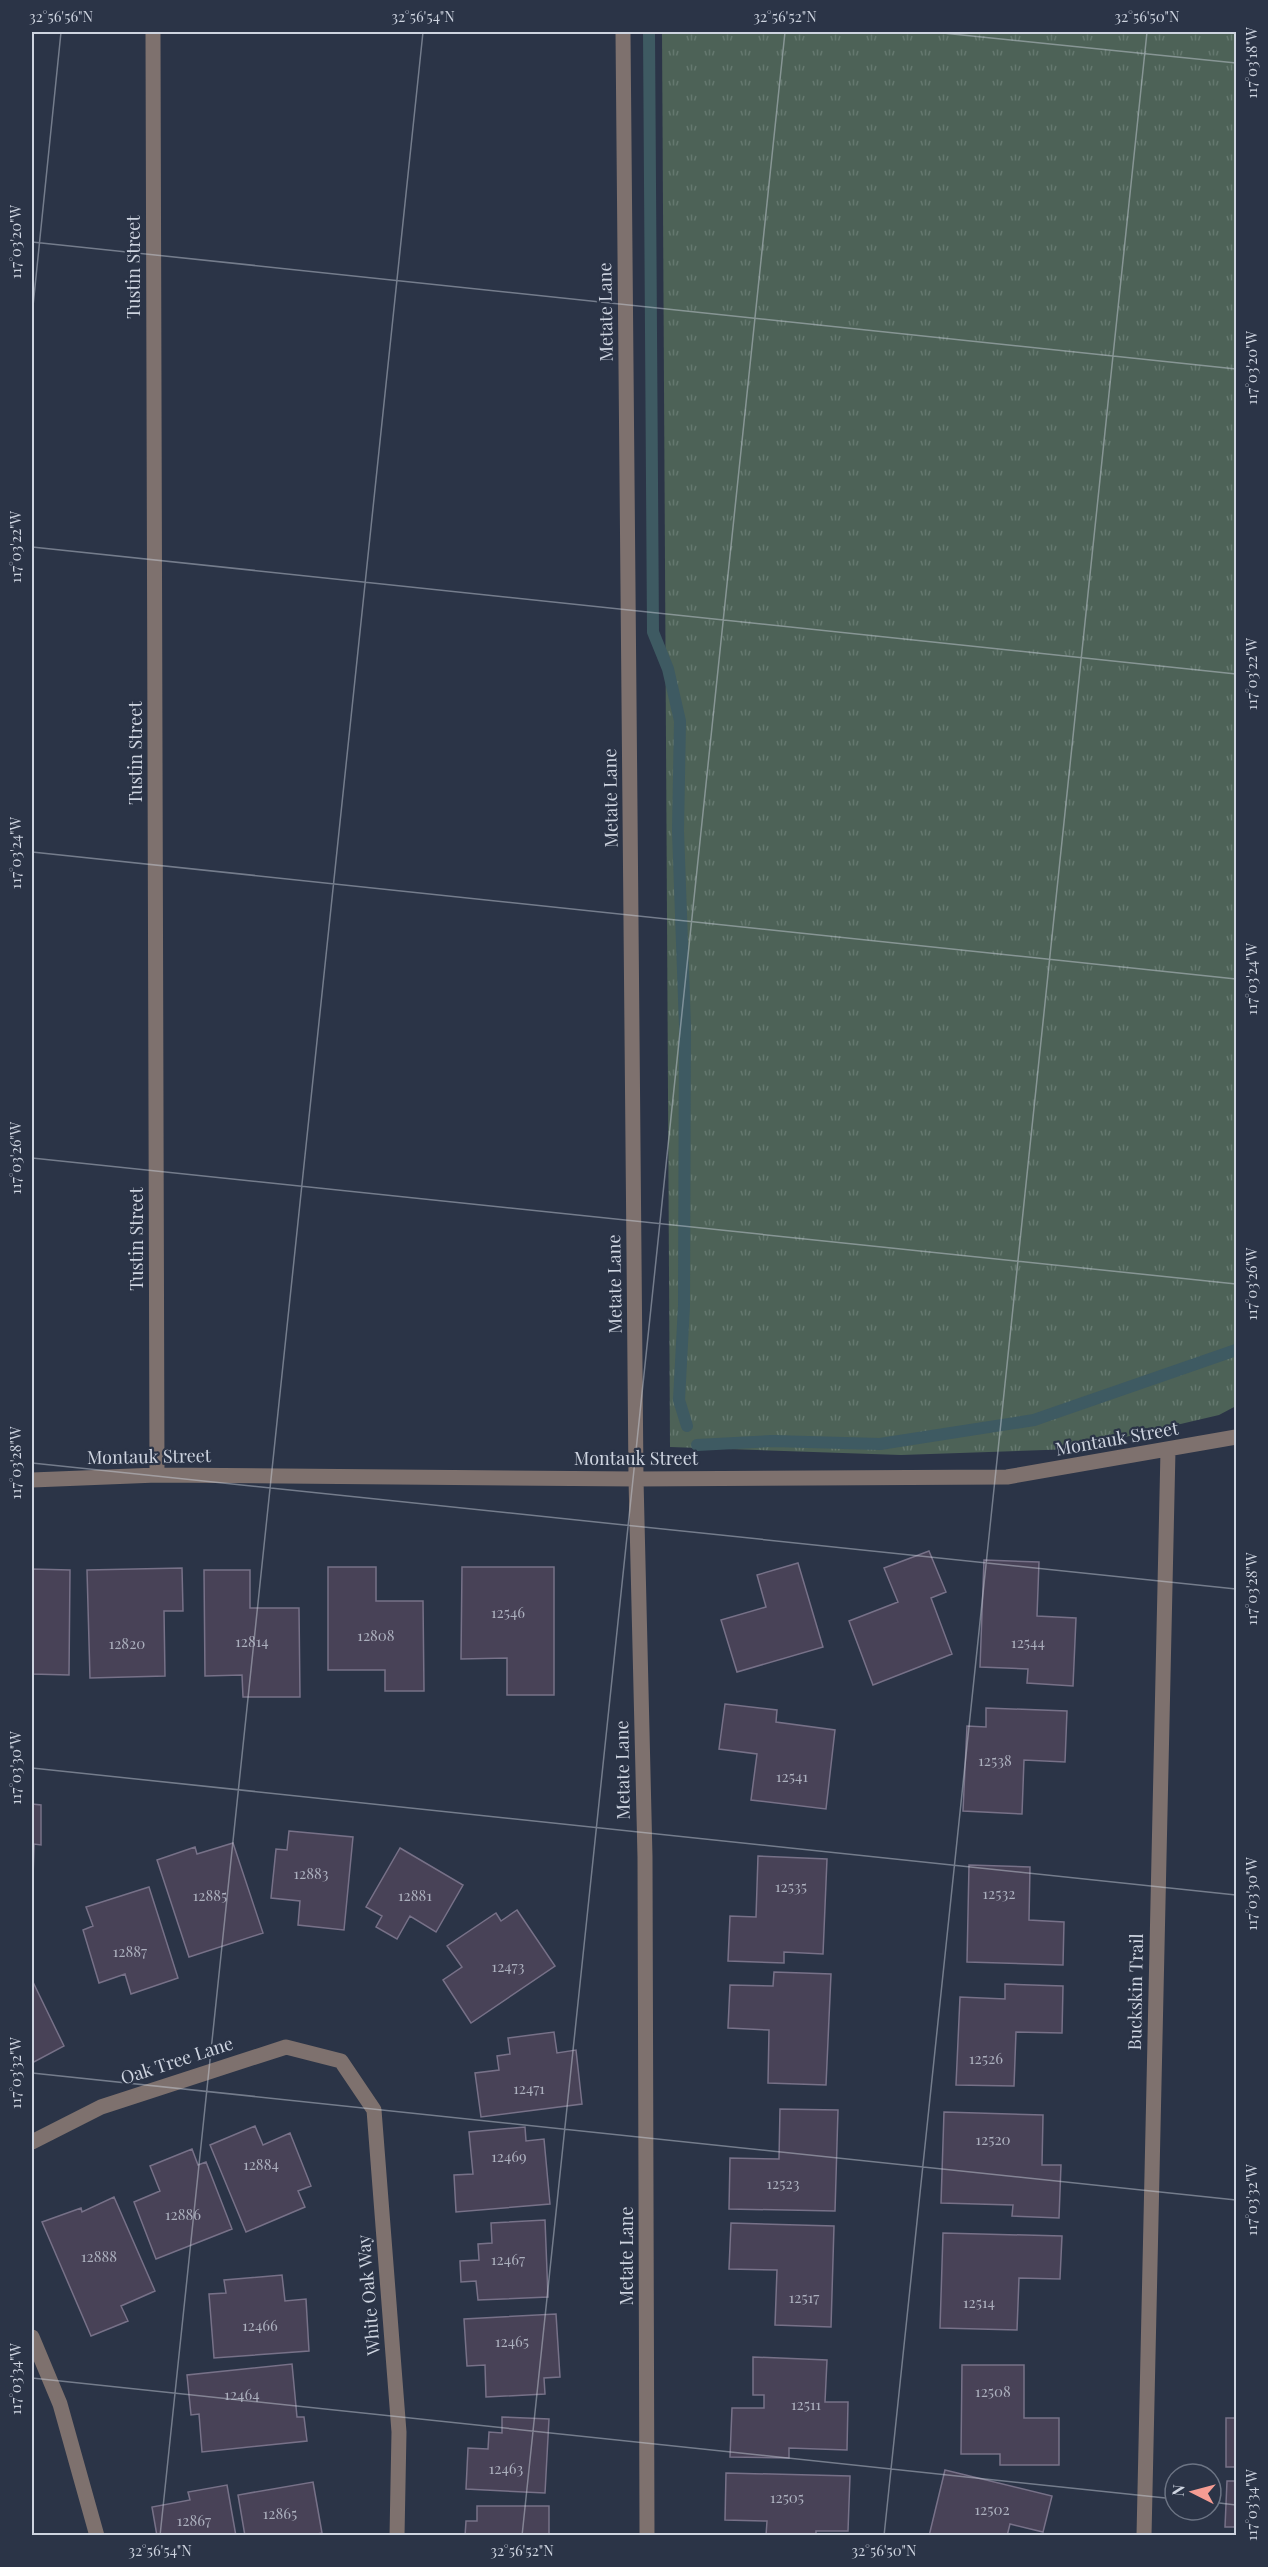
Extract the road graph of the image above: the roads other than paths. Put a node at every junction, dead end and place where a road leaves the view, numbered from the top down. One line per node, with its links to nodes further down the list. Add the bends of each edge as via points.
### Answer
1 (153, 32): 5 (street, Tustin Street)
2 (624, 32): 6 (street, Metate Lane)
3 (1236, 1437): 4 (street, Montauk Street)
4 (1168, 1450): 6 (street, Montauk Street, via 1007,1477); 14 (street, Buckskin Trail)
5 (157, 1475): 6 (street, Montauk Street); 7 (street, Montauk Street)
6 (636, 1479): 13 (street, Metate Lane, via 645,1857)
7 (32, 1480)
8 (341, 2061): 9 (street, Oak Tree Lane, via 286,2047 100,2107); 12 (street, White Oak Way, via 374,2110 399,2432)
9 (32, 2142)
10 (32, 2337): 11 (street, via 60,2404)
11 (97, 2535)
12 (397, 2535)
13 (647, 2535)
14 (1144, 2535)

